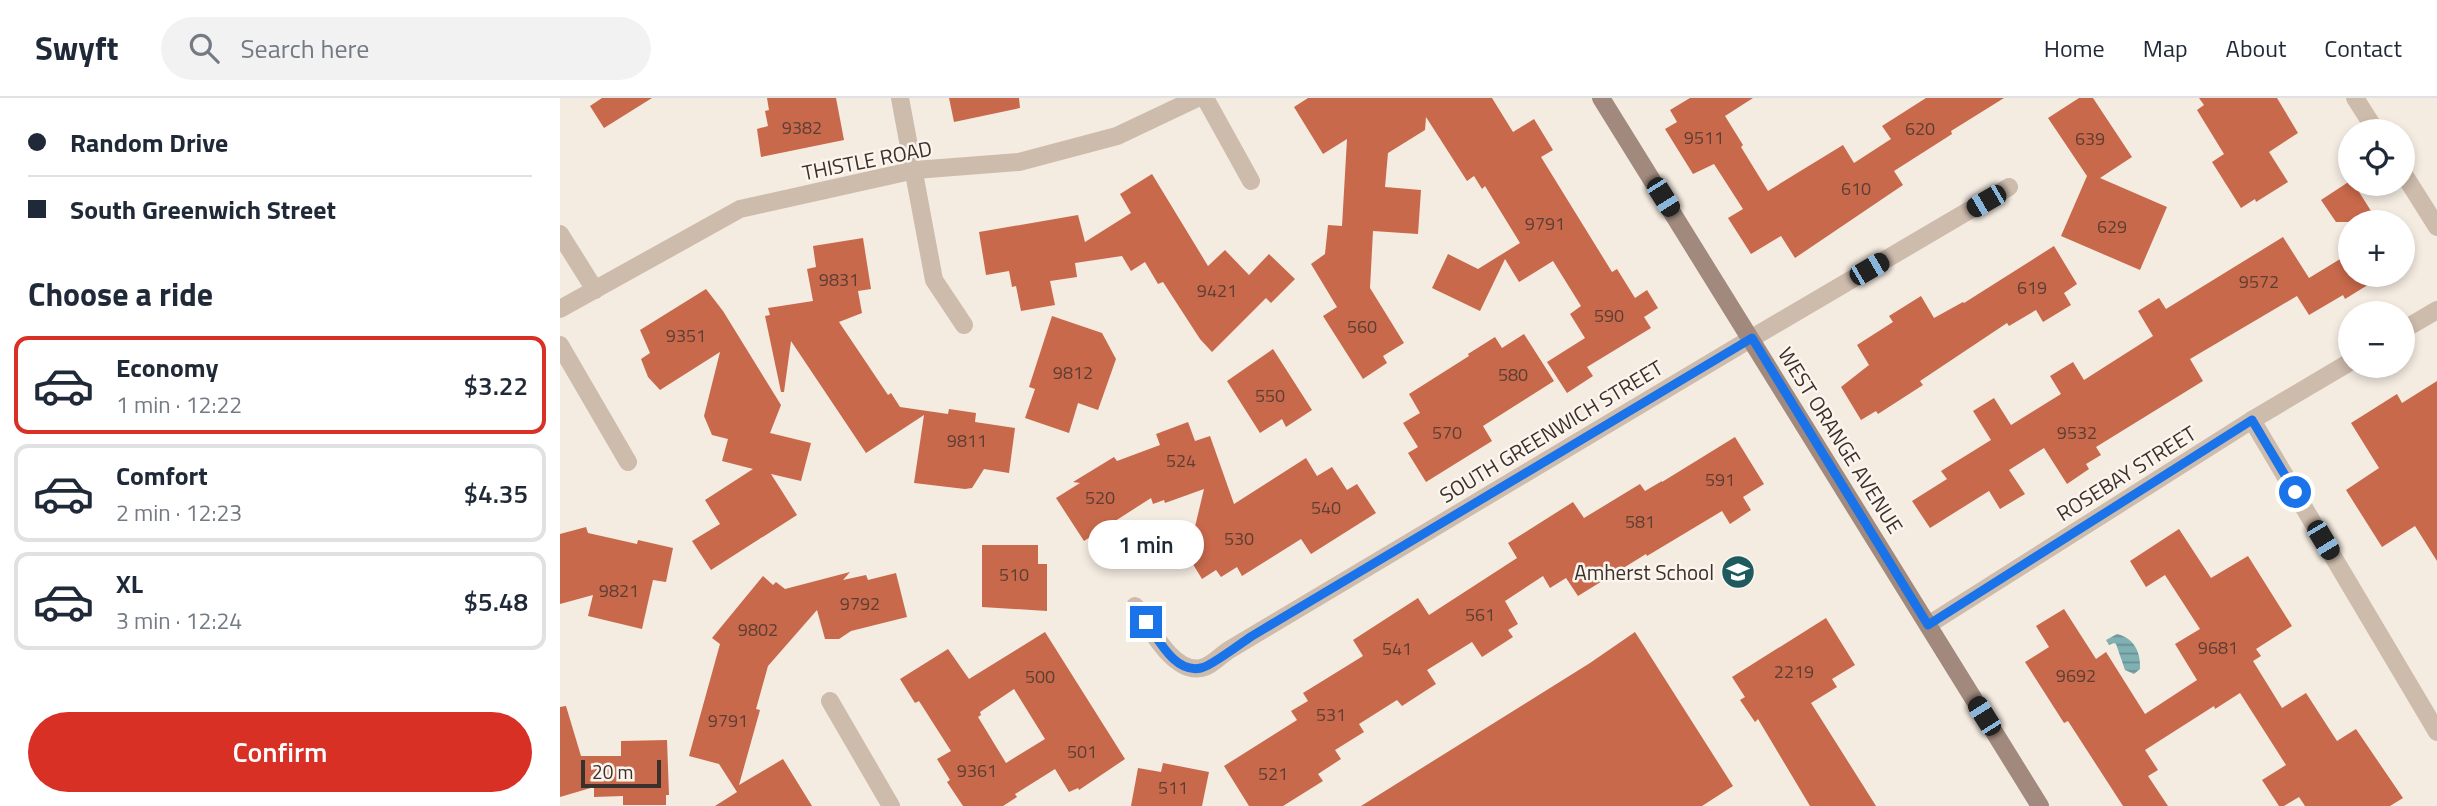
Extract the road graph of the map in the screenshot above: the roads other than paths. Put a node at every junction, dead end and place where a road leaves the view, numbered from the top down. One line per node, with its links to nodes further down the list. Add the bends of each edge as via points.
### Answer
1 (900, 98): 7 (street)
2 (1198, 98): 7 (street, THISTLE ROAD, via 1117,136 1019,162)
3 (1205, 98): 8 (street)
4 (2355, 98): 6 (street)
5 (1605, 100): 18 (street, WEST ORANGE AVENUE)
6 (2368, 119)
7 (915, 170): 13 (street, THISTLE ROAD, via 740,209); 17 (street, via 934,280)
8 (1251, 181)
9 (2010, 187): 18 (street, SOUTH GREENWICH STREET)
10 (2415, 192): 11 (street)
11 (2437, 227)
12 (560, 234): 13 (street)
13 (594, 290): 14 (street, THISTLE ROAD)
14 (560, 309)
15 (2437, 310): 16 (street)
16 (2415, 323)
17 (964, 325)
18 (1752, 338): 23 (street, SOUTH GREENWICH STREET, via 1202,668 1185,668 1169,655); 24 (street, WEST ORANGE AVENUE)
19 (560, 345): 22 (street)
20 (2338, 369): 21 (street, ROSEBAY STREET)
21 (2252, 420): 24 (street, ROSEBAY STREET); 26 (street)
22 (628, 462)
23 (1135, 606)
24 (1928, 625): 28 (street, WEST ORANGE AVENUE)
25 (830, 701): 27 (street)
26 (2437, 732)
27 (891, 806)
28 (2040, 806)

